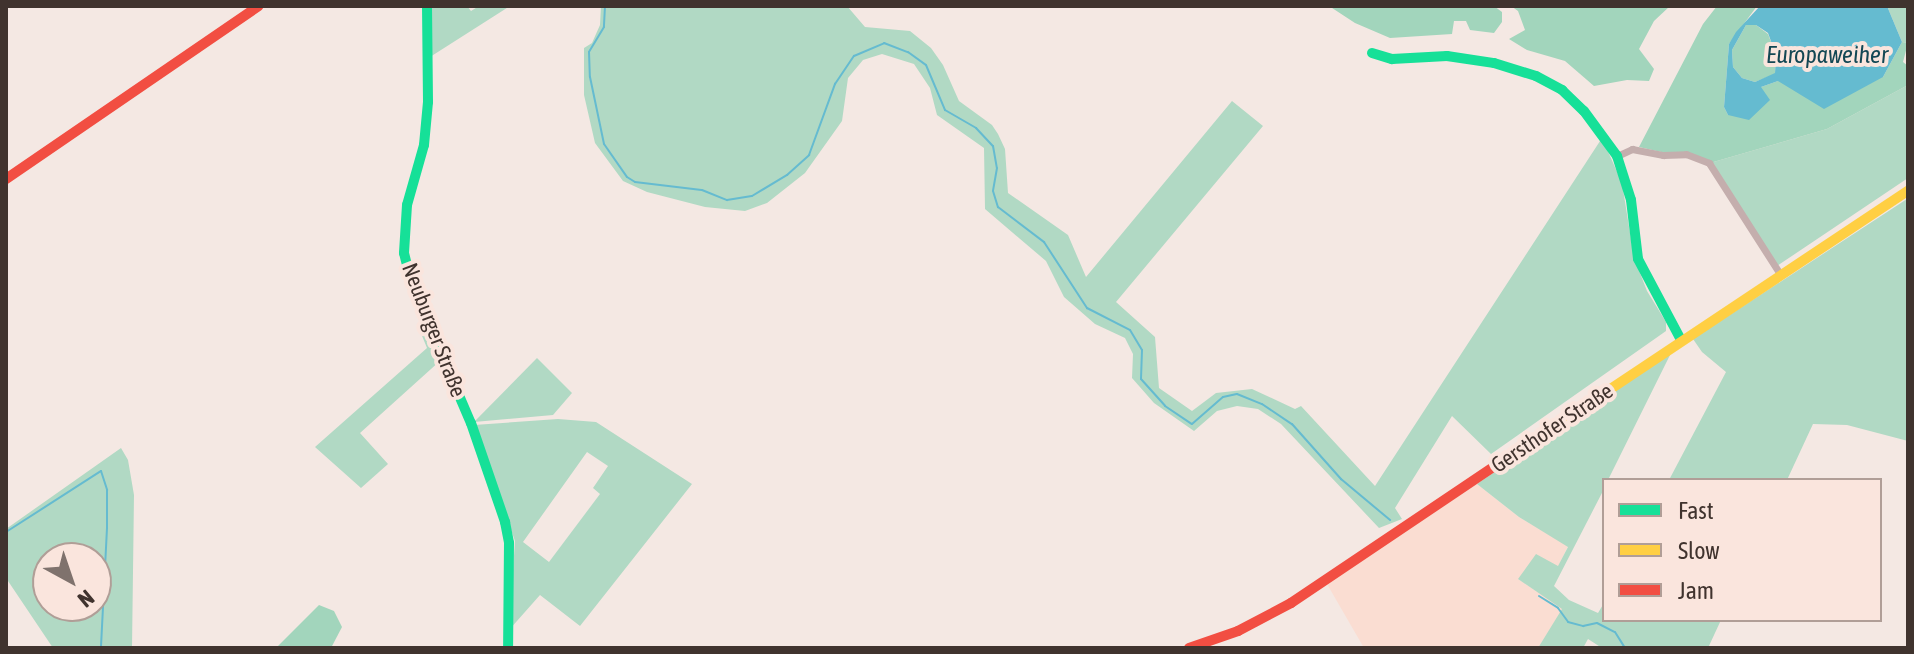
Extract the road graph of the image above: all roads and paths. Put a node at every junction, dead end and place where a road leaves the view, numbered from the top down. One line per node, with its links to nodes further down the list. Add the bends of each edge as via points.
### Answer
1 (259, 6): 5 (street)
2 (427, 6): 9 (street, Neuburger Straße, via 424,145 407,205 404,253 505,522)
3 (1372, 53): 4 (street, via 1401,59 1447,56 1536,76 1562,90 1584,111)
4 (1617, 156): 7 (street, via 1632,149 1686,154 1709,163); 8 (street, via 1631,200 1638,259)
5 (6, 179)
6 (1908, 191): 7 (street, Gersthofer Straße)
7 (1780, 274): 8 (street, Gersthofer Straße)
8 (1681, 340): 10 (street, Gersthofer Straße, via 1291,603 1238,631)
9 (508, 648)
10 (1189, 648)

